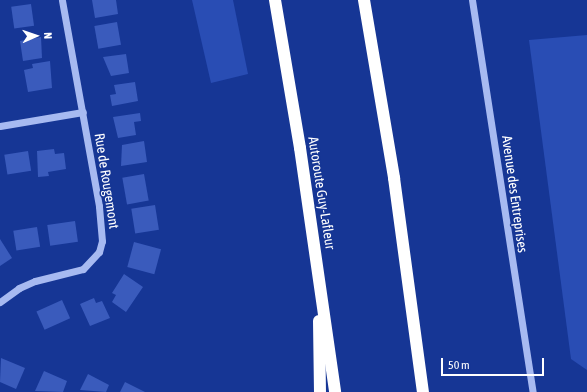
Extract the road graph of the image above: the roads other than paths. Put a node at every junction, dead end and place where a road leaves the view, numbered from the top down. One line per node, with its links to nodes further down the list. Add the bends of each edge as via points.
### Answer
1 (62, 0): 5 (street, Rue de Rougemont)
2 (275, 0): 7 (highway, Autoroute Guy-Lafleur)
3 (364, 0): 8 (highway)
4 (472, 0): 14 (street, Avenue des Entreprises)
5 (83, 112): 6 (street); 9 (street, Rue de Rougemont, via 102,227 99,252 83,269 34,280)
6 (0, 126)
7 (317, 259): 10 (highway); 11 (highway, Autoroute Guy-Lafleur)
8 (411, 298): 12 (highway); 13 (highway)
9 (0, 302)
10 (320, 392)
11 (335, 392)
12 (423, 392)
13 (431, 392)
14 (532, 392)

